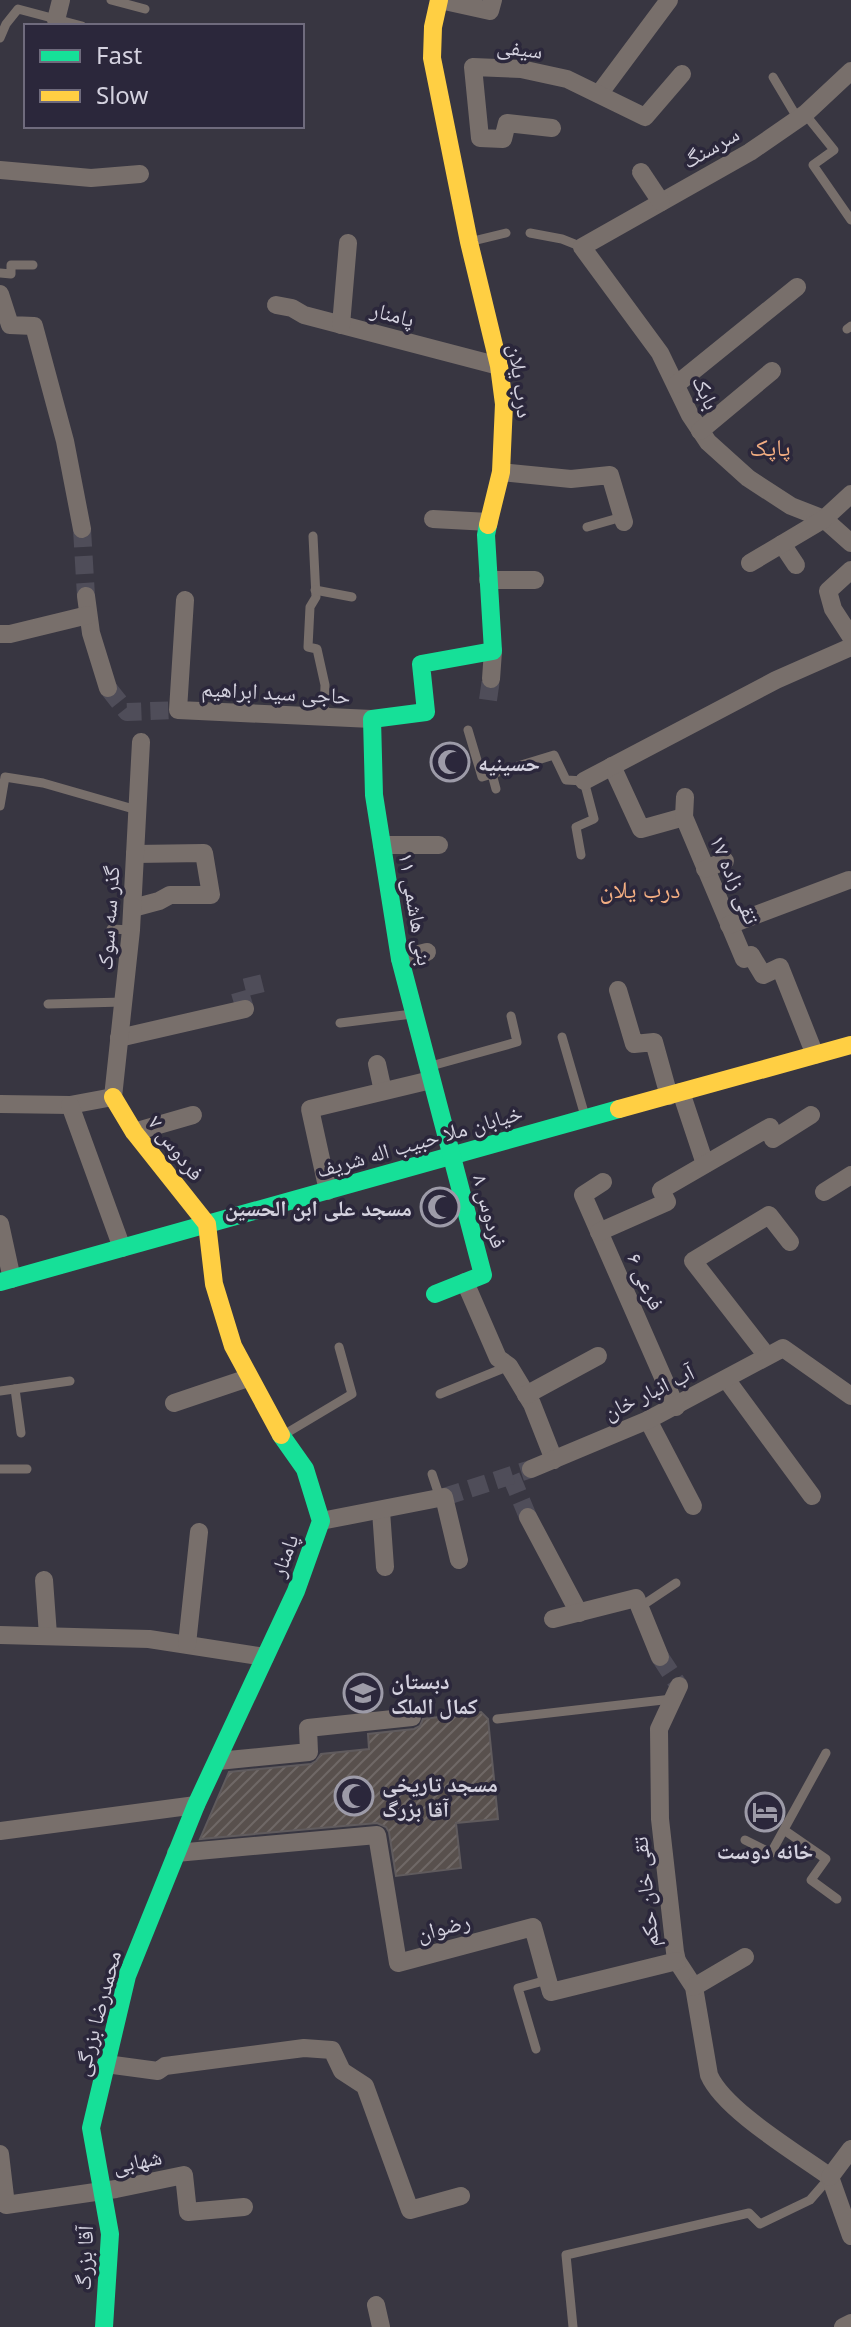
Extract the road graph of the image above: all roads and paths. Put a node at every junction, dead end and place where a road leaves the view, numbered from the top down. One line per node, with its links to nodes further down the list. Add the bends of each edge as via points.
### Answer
1 (61, 0): 7 (street)
2 (111, 0): 6 (lane)
3 (439, 0): 4 (street, via 490,11); 15 (street, درب یلان, via 432,58)
4 (493, 0)
5 (669, 0): 13 (street)
6 (145, 9)
7 (56, 20): 8 (lane); 9 (lane, via 18,9)
8 (73, 24)
9 (0, 38)
10 (851, 71): 16 (street, سرسنگ)
11 (682, 74): 13 (street, سیفی, via 645,117)
12 (773, 77): 16 (lane)
13 (599, 94): 14 (street, سیفی, via 567,79 521,69 473,67)
14 (477, 108): 15 (street); 17 (street, سیفی, via 480,138 503,139 507,123)
15 (443, 114): 25 (street, درب یلان)
16 (802, 116): 21 (street, سرسنگ); 22 (lane, via 834,150 813,165)
17 (552, 128)
18 (0, 170): 20 (street, via 91,178)
19 (641, 172): 21 (street)
20 (140, 174)
21 (661, 202): 27 (street, سرسنگ)
22 (851, 220)
23 (506, 233): 25 (lane)
24 (530, 233): 27 (lane)
25 (469, 242): 34 (street, درب یلان)
26 (348, 243): 33 (street)
27 (582, 247): 36 (street, بابک)
28 (33, 265): 29 (lane, via 11,265 11,274)
29 (0, 273)
30 (797, 287): 36 (street)
31 (0, 294): 45 (street, via 10,325 34,326)
32 (276, 305): 33 (street, پامنار)
33 (341, 325): 34 (street, پامنار)
34 (499, 366): 38 (street, درب یلان, via 504,404)
35 (772, 371): 37 (street)
36 (677, 384): 37 (street, بابک)
37 (700, 431): 42 (street, بابک, via 748,478 791,506)
38 (501, 472): 41 (street, via 571,479 610,475); 43 (street, درب یلان)
39 (851, 494): 42 (street)
40 (433, 519): 43 (street)
41 (623, 519): 44 (lane)
42 (824, 519): 47 (street, بابک); 48 (street)
43 (489, 522): 52 (street, درب یلان)
44 (587, 527)
45 (82, 529)
46 (313, 536): 54 (lane)
47 (851, 543)
48 (782, 544): 49 (street); 50 (street)
49 (750, 563)
50 (796, 565)
51 (851, 570): 60 (street, via 828,591)
52 (488, 580): 53 (street); 62 (street, درب یلان)
53 (535, 580)
54 (315, 590): 56 (lane); 65 (lane, via 308,647 317,649 325,685)
55 (86, 596): 58 (street)
56 (352, 597)
57 (185, 600): 65 (street, حاجی سید ابراهیم, via 178,710)
58 (88, 615): 59 (street); 64 (street)
59 (0, 634)
60 (851, 637)
61 (851, 647): 69 (street)
62 (493, 651): 63 (street); 66 (street, via 421,664 426,712)
63 (491, 679)
64 (108, 688)
65 (324, 717): 66 (street, حاجی سید ابراهیم)
66 (372, 719): 77 (street, بنی هاشمی ۱۱, via 374,795)
67 (468, 730): 70 (lane, via 482,777)
68 (141, 742): 75 (street, گذر سه سوک)
69 (612, 766): 71 (street); 76 (street, via 641,829)
70 (492, 774): 71 (lane, via 554,755 566,780); 72 (lane)
71 (584, 781): 80 (lane, via 594,819 576,827)
72 (496, 789)
73 (685, 797): 76 (street)
74 (0, 806): 75 (lane, via 5,777)
75 (137, 810): 79 (street, گذر سه سوک)
76 (684, 817): 82 (street, تقی زاده ۱۷)
77 (382, 845): 78 (street); 89 (street, بنی هاشمی ۱۱)
78 (439, 845)
79 (135, 854): 84 (street, گذر سه سوک); 84 (street, via 204,853 211,895 170,895)
80 (581, 855)
81 (725, 861): 82 (street)
82 (705, 869): 85 (street, تقی زاده ۱۷)
83 (849, 880): 85 (street)
84 (133, 908): 87 (street, گذر سه سوک)
85 (729, 925): 100 (street, تقی زاده ۱۷, via 744,959 751,955 763,975 780,967)
86 (111, 929): 87 (lane)
87 (131, 930): 91 (street, گذر سه سوک)
88 (427, 952): 89 (street)
89 (400, 959): 94 (street, بنی هاشمی ۱۱)
90 (618, 990): 104 (street, via 634,1044 654,1042)
91 (123, 1002): 92 (lane); 98 (street, گذر سه سوک)
92 (48, 1004)
93 (245, 1009): 98 (street)
94 (413, 1013): 96 (lane); 102 (street, بنی هاشمی ۱۱)
95 (511, 1016): 102 (lane, via 517,1042)
96 (340, 1023)
97 (562, 1037): 110 (lane)
98 (119, 1038): 105 (street, گذر سه سوک)
99 (851, 1045): 100 (street, خیابان ملا حبیب اله شریف)
100 (815, 1055): 104 (street, خیابان ملا حبیب اله شریف)
101 (377, 1064): 103 (street)
102 (429, 1073): 103 (street); 112 (street, بنی هاشمی ۱۱)
103 (383, 1091): 116 (street, via 310,1109)
104 (675, 1094): 110 (street, خیابان ملا حبیب اله شریف); 113 (street)
105 (113, 1097): 107 (street); 111 (street, فردوس ۷)
106 (0, 1104): 107 (street)
107 (70, 1105): 122 (street)
108 (193, 1115): 111 (street)
109 (811, 1115): 113 (street, via 773,1139 770,1127)
110 (586, 1119): 112 (street, خیابان ملا حبیب اله شریف)
111 (134, 1132): 119 (street, فردوس ۷)
112 (451, 1156): 116 (street, خیابان ملا حبیب اله شریف); 124 (street, فردوس ۸, via 483,1275)
113 (705, 1164): 120 (street, via 661,1190 667,1202)
114 (851, 1175): 117 (street)
115 (603, 1182): 120 (street, فرعی ۶, via 583,1195)
116 (328, 1191): 119 (street, خیابان ملا حبیب اله شریف)
117 (824, 1192)
118 (0, 1224): 123 (street)
119 (207, 1224): 122 (street, خیابان ملا حبیب اله شریف); 130 (street, پامنار, via 225,1326)
120 (599, 1232): 139 (street, فرعی ۶)
121 (790, 1242): 127 (street, via 769,1215 693,1261)
122 (122, 1248): 123 (street, خیابان ملا حبیب اله شریف)
123 (6, 1281)
124 (465, 1282): 125 (street); 129 (street, via 498,1358)
125 (435, 1294)
126 (339, 1347): 142 (lane, via 352,1394)
127 (775, 1352): 131 (street, آب انبار خان); 137 (street)
128 (598, 1356): 136 (street)
129 (509, 1366): 135 (lane); 136 (street)
130 (248, 1378): 138 (street); 142 (street, پامنار)
131 (726, 1379): 139 (street, آب انبار خان); 148 (street)
132 (70, 1381): 133 (lane)
133 (15, 1389): 134 (lane); 141 (lane)
134 (0, 1391)
135 (440, 1394)
136 (526, 1395): 143 (street)
137 (851, 1396)
138 (174, 1403)
139 (676, 1407): 140 (street, آب انبار خان)
140 (648, 1420): 143 (street, آب انبار خان); 150 (street)
141 (21, 1433)
142 (282, 1436): 153 (street, پامنار, via 305,1469)
143 (554, 1460): 146 (street, آب انبار خان)
144 (0, 1469): 145 (lane)
145 (27, 1469)
146 (531, 1469)
147 (432, 1474): 149 (lane)
148 (812, 1496)
149 (442, 1498): 151 (street); 155 (street)
150 (693, 1506)
151 (381, 1511): 153 (street); 156 (street)
152 (528, 1517): 160 (street)
153 (321, 1521): 165 (street, پامنار)
154 (199, 1532): 164 (street)
155 (459, 1560)
156 (385, 1567)
157 (44, 1580): 163 (street)
158 (676, 1583): 159 (lane)
159 (640, 1607): 160 (street, via 636,1598); 166 (street)
160 (579, 1613): 161 (street)
161 (553, 1619)
162 (0, 1635): 163 (street)
163 (48, 1635): 164 (street)
164 (187, 1644): 165 (street)
165 (265, 1657): 171 (street, پامنار)
166 (660, 1657)
167 (676, 1692): 169 (lane); 179 (street, تقی خان حکم, via 659,1729 659,1754 664,1871)
168 (412, 1717): 171 (street, via 308,1728 309,1752)
169 (497, 1719)
170 (826, 1753): 173 (lane)
171 (218, 1761): 172 (street, پامنار)
172 (196, 1805): 174 (street); 176 (street, پامنار)
173 (784, 1830): 175 (lane, via 771,1853); 177 (lane, via 826,1859 811,1880)
174 (0, 1831)
175 (745, 1840)
176 (176, 1853): 180 (street, رضوان, via 377,1835 398,1963 539,1928); 183 (street, محمدرضا بزرگی, via 127,1976)
177 (837, 1899)
178 (745, 1957): 181 (street)
179 (677, 1961): 180 (street, via 551,1992); 181 (street, تقی خان حکم)
180 (547, 1980): 182 (lane, via 518,1988)
181 (694, 1987): 186 (street, تقی خان حکم, via 714,2087)
182 (536, 2049)
183 (106, 2064): 187 (street, محمدرضا بزرگی, via 91,2128); 188 (street, via 158,2071 304,2048 332,2050 342,2071 365,2086 410,2210)
184 (851, 2149): 186 (street)
185 (0, 2154): 187 (street, via 6,2205)
186 (830, 2177): 190 (street); 195 (lane, via 810,2200 760,2224 749,2213 566,2255)
187 (102, 2191): 189 (street, شهابی, via 184,2175 188,2212); 193 (street, آقا بزرگ, via 110,2234)
188 (461, 2196)
189 (244, 2207)
190 (851, 2236)
191 (376, 2305): 194 (street)
192 (851, 2323): 196 (street)
193 (104, 2327)
194 (381, 2327)
195 (573, 2327)
196 (843, 2327)

